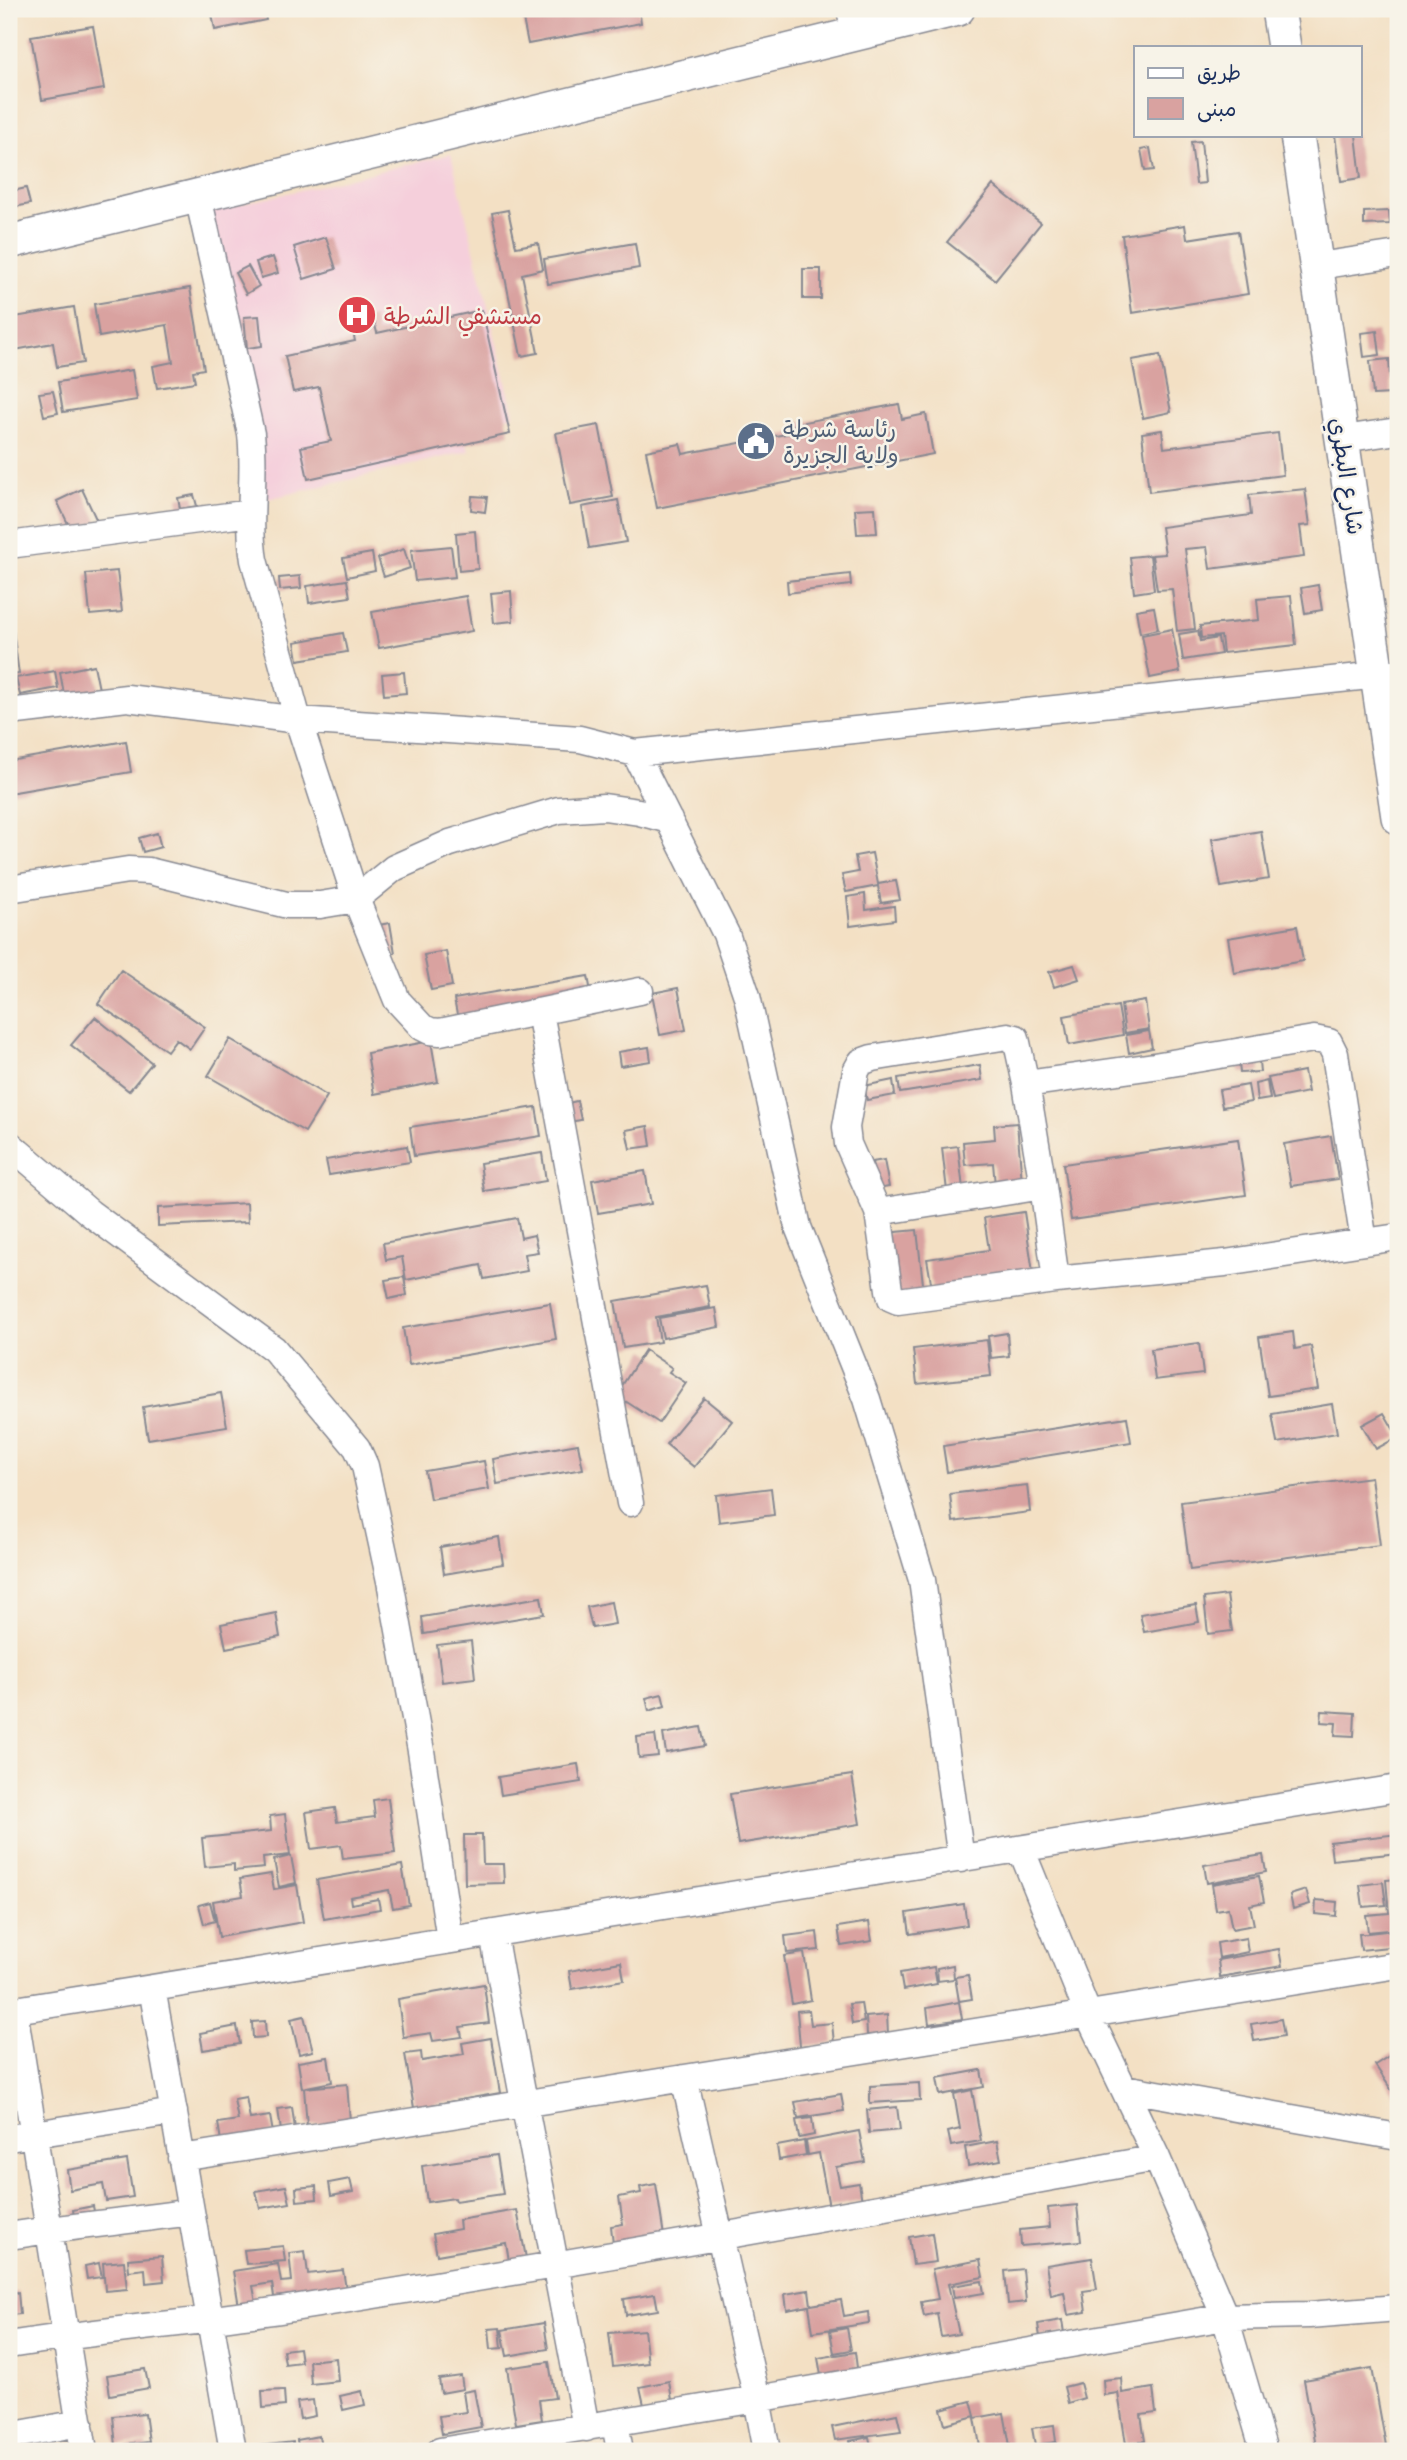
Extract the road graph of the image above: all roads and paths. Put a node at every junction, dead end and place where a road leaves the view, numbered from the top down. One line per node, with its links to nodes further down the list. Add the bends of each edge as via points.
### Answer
1 (958, 9): 3 (main road)
2 (1278, 9): 4 (main road)
3 (853, 21): 6 (main road)
4 (1284, 46)
5 (1297, 136): 9 (main road, شارع البطري)
6 (198, 196): 7 (main road); 12 (street, via 251,434)
7 (9, 242)
8 (1398, 254): 9 (street)
9 (1318, 266): 11 (main road, شارع البطري)
10 (1398, 431): 11 (street)
11 (1343, 439): 14 (main road, شارع البطري)
12 (251, 513): 13 (street); 16 (street, via 254,560)
13 (9, 545)
14 (1388, 674): 17 (street); 18 (main road, شارع البطري)
15 (9, 712): 16 (street, via 127,698)
16 (298, 720): 17 (street, via 580,739); 21 (street)
17 (635, 753): 19 (street)
18 (1398, 817)
19 (669, 820): 21 (street, via 604,807 559,810 450,843 394,868); 34 (street, via 726,934 747,996 798,1227 867,1399 922,1580)
20 (9, 889): 21 (street, via 128,870 149,871 287,905)
21 (356, 899): 23 (street, via 397,1000 422,1027 440,1032)
22 (640, 992): 23 (street)
23 (540, 1013): 31 (street)
24 (1026, 1084): 26 (street); 27 (street, via 1016,1038 861,1062 846,1127 848,1144); 29 (street, via 1314,1039 1329,1042 1335,1054)
25 (9, 1144): 36 (street, via 90,1213 274,1349 357,1448 393,1594)
26 (1043, 1186): 27 (street); 30 (street)
27 (878, 1212): 30 (street, via 889,1290 891,1298 898,1301)
28 (1398, 1237): 29 (street)
29 (1364, 1242): 30 (street, via 1225,1263)
30 (1056, 1280)
31 (630, 1503)
32 (1398, 1788): 33 (street)
33 (1021, 1849): 34 (street); 40 (street)
34 (961, 1858): 35 (street)
35 (494, 1933): 36 (street); 43 (street)
36 (450, 1940): 38 (street)
37 (1398, 1965): 40 (street)
38 (152, 1988): 39 (street); 44 (street)
39 (11, 2010): 45 (street)
40 (1088, 2014): 41 (street); 42 (street)
41 (684, 2078): 43 (street); 52 (street)
42 (1124, 2088): 46 (street); 48 (street)
43 (524, 2105): 47 (street); 53 (street)
44 (174, 2112): 45 (street); 47 (street)
45 (21, 2136): 50 (street)
46 (1398, 2137)
47 (181, 2158): 49 (street)
48 (1157, 2158): 52 (street); 55 (street)
49 (191, 2211): 50 (street); 56 (street)
50 (48, 2230): 51 (street); 57 (street)
51 (9, 2236)
52 (720, 2238): 53 (street); 59 (street)
53 (557, 2265): 56 (street); 62 (street)
54 (1398, 2308): 55 (street)
55 (1225, 2317): 59 (street); 69 (street)
56 (210, 2321): 57 (street); 65 (street)
57 (66, 2336): 58 (street); 60 (street)
58 (9, 2345)
59 (757, 2399): 61 (street); 68 (street)
60 (80, 2423): 63 (street); 64 (street)
61 (615, 2424): 62 (street); 67 (street)
62 (586, 2428): 66 (street)
63 (9, 2436)
64 (84, 2451)
65 (233, 2451)
66 (440, 2451)
67 (620, 2451)
68 (766, 2451)
69 (1264, 2451)

